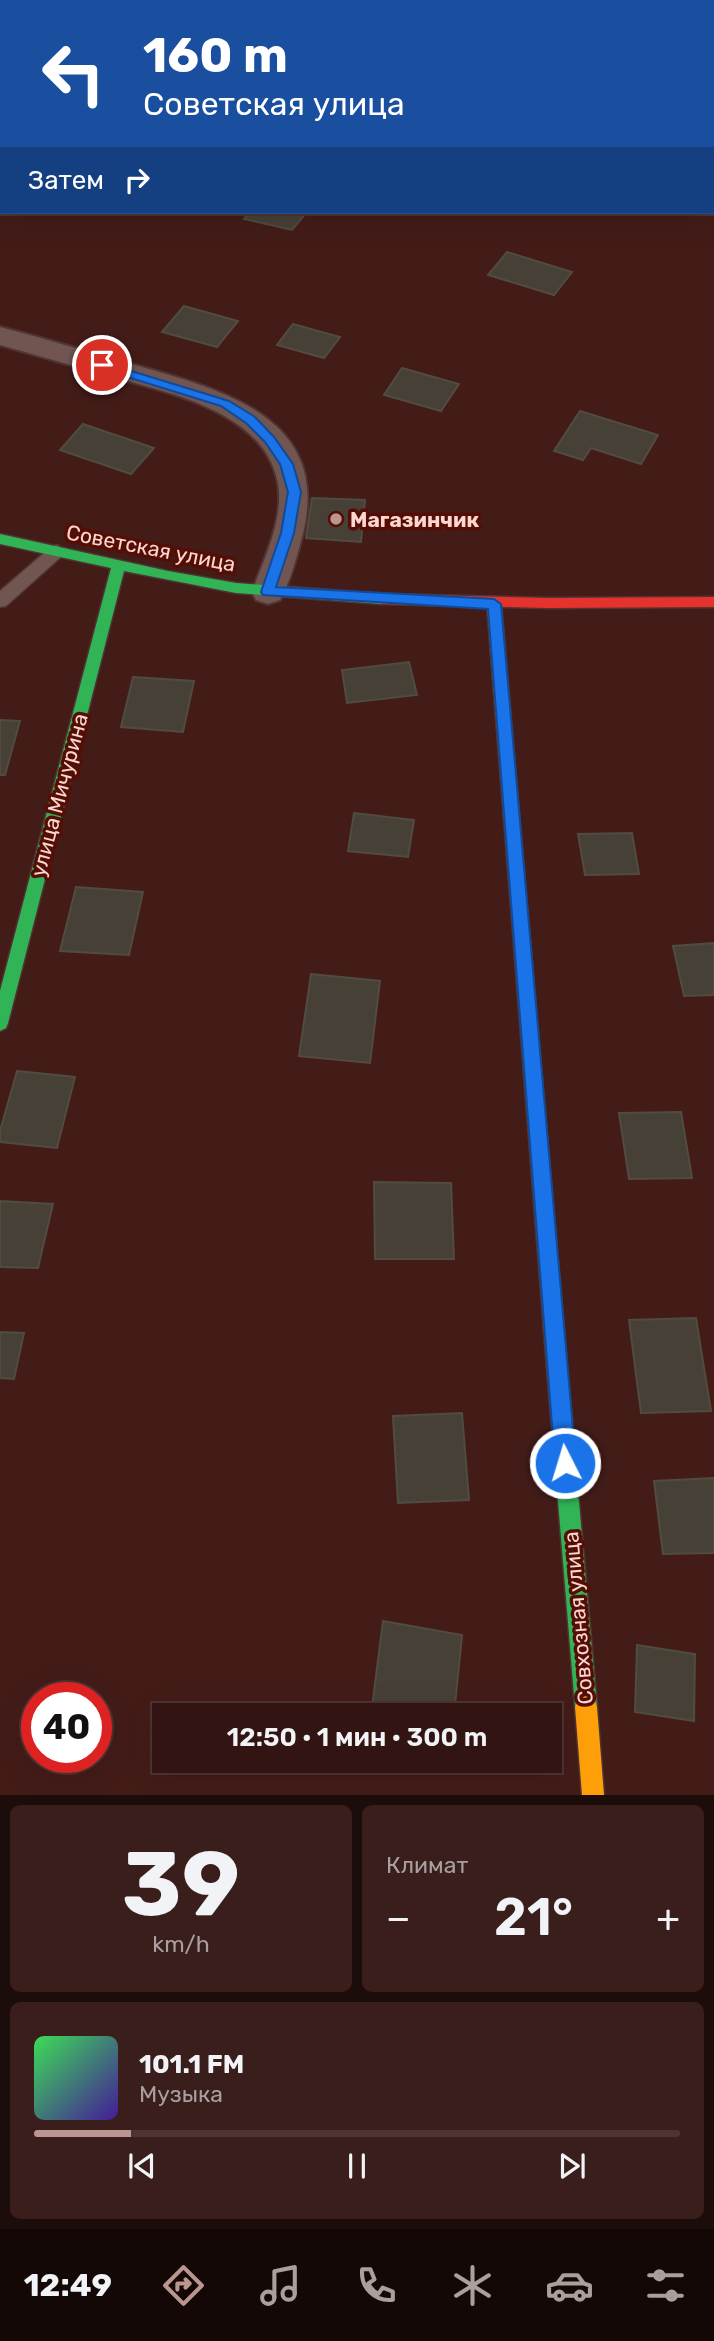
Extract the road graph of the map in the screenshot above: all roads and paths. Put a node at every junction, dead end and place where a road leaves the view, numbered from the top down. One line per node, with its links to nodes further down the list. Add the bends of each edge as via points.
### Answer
1 (0, 336): 5 (street, via 225,404 270,439 286,464 295,492 288,533)
2 (0, 539): 3 (street, Советская улица)
3 (57, 551): 4 (street, Советская улица); 6 (lane)
4 (118, 567): 5 (street, Советская улица); 9 (street, улица Мичурина)
5 (268, 592): 8 (street, Советская улица)
6 (0, 601)
7 (714, 602): 8 (street, Советская улица)
8 (494, 604): 10 (street, Совхозная улица)
9 (0, 1023)
10 (593, 1795)

